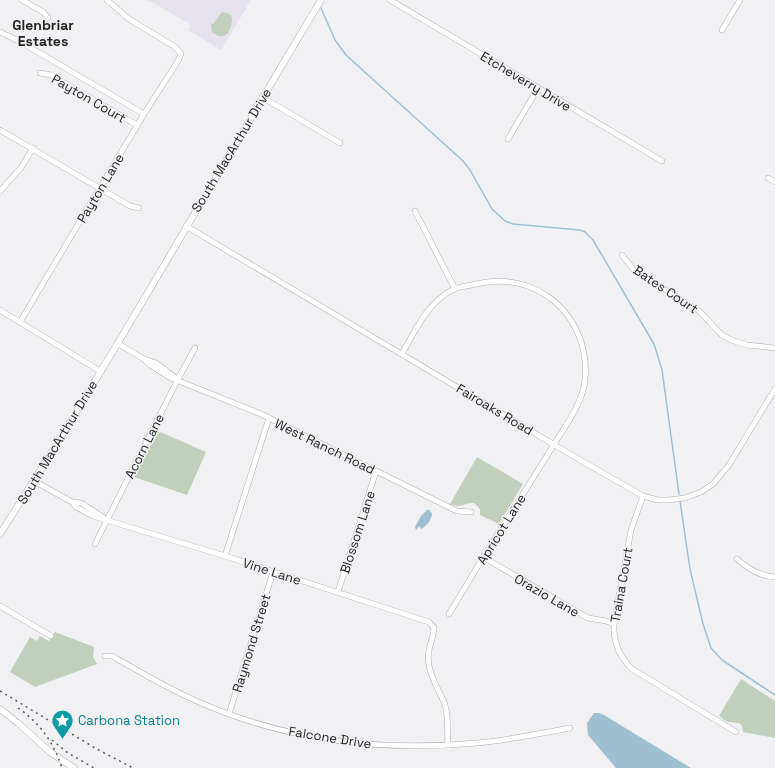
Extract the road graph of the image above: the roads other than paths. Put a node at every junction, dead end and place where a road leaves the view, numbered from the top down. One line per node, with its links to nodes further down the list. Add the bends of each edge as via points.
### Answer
1 (22, 0): 6 (street, via 43,12)
2 (107, 0): 12 (street, Payton Lane, via 129,19 175,47 181,54)
3 (321, 0): 11 (street, South MacArthur Drive)
4 (390, 0): 10 (street, Etcheverry Drive)
5 (740, 0): 7 (street)
6 (48, 18)
7 (722, 30)
8 (0, 32): 12 (street)
9 (40, 73): 13 (street, Payton Court, via 51,75)
10 (538, 88): 15 (street); 18 (street, Etcheverry Drive)
11 (262, 97): 16 (street); 25 (street, South MacArthur Drive)
12 (144, 114): 13 (street, Payton Lane)
13 (137, 125): 21 (street, Payton Lane)
14 (0, 130): 17 (street)
15 (508, 139)
16 (340, 143)
17 (33, 148): 21 (street); 22 (street, via 21,168)
18 (662, 161)
19 (768, 178): 20 (street)
20 (775, 182)
21 (100, 188): 23 (street, via 130,206); 29 (street, Payton Lane)
22 (0, 191)
23 (139, 208)
24 (415, 211): 27 (street)
25 (186, 226): 30 (street, South MacArthur Drive); 33 (street, Fairoaks Road)
26 (622, 255): 32 (street, Bates Court, via 633,269 699,311 722,335 747,345)
27 (455, 289): 33 (street, via 443,296 425,315); 38 (street, Apricot Lane, via 493,281 530,286 562,309 574,326 584,350 585,380 578,404)
28 (0, 310): 29 (street)
29 (20, 322): 34 (street)
30 (117, 343): 34 (street, South MacArthur Drive); 35 (street, West Ranch Road, via 169,377)
31 (195, 348): 35 (street, Acorn Lane)
32 (775, 348)
33 (402, 354): 38 (street, Fairoaks Road)
34 (100, 371): 40 (street, South MacArthur Drive)
35 (178, 380): 37 (street, West Ranch Road); 43 (street, Acorn Lane)
36 (775, 389): 41 (street, Fairoaks Road, via 729,465 713,484 702,492 685,498 663,500)
37 (269, 418): 39 (street, West Ranch Road); 46 (street)
38 (554, 444): 41 (street, Fairoaks Road); 47 (street, Apricot Lane)
39 (376, 471): 42 (street, West Ranch Road, via 457,512); 51 (street, Blossom Lane)
40 (34, 480): 43 (street, Vine Lane); 44 (street, South MacArthur Drive)
41 (644, 496): 54 (street, Traina Court, via 631,530)
42 (471, 512)
43 (106, 519): 45 (street, Acorn Lane); 46 (street, Vine Lane)
44 (0, 534)
45 (95, 544)
46 (225, 556): 49 (street, Vine Lane)
47 (483, 557): 53 (street, Apricot Lane); 54 (street, Orazio Lane, via 588,618)
48 (737, 559): 50 (street, via 762,575)
49 (273, 572): 51 (street, Vine Lane); 58 (street, Raymond Street)
50 (775, 577)
51 (338, 592): 61 (street, Vine Lane, via 423,619 434,628 428,653 429,664 445,705)
52 (0, 606): 55 (street)
53 (449, 614)
54 (614, 624): 60 (street, Traina Court, via 618,649 632,668)
55 (51, 636)
56 (105, 656): 58 (street, Falcone Drive, via 112,656 188,697)
57 (0, 709): 62 (street, via 50,752)
58 (229, 714): 61 (street, Falcone Drive, via 296,734 366,745)
59 (570, 728): 61 (street, Falcone Drive, via 507,740)
60 (736, 732)
61 (448, 745)
62 (74, 768)

